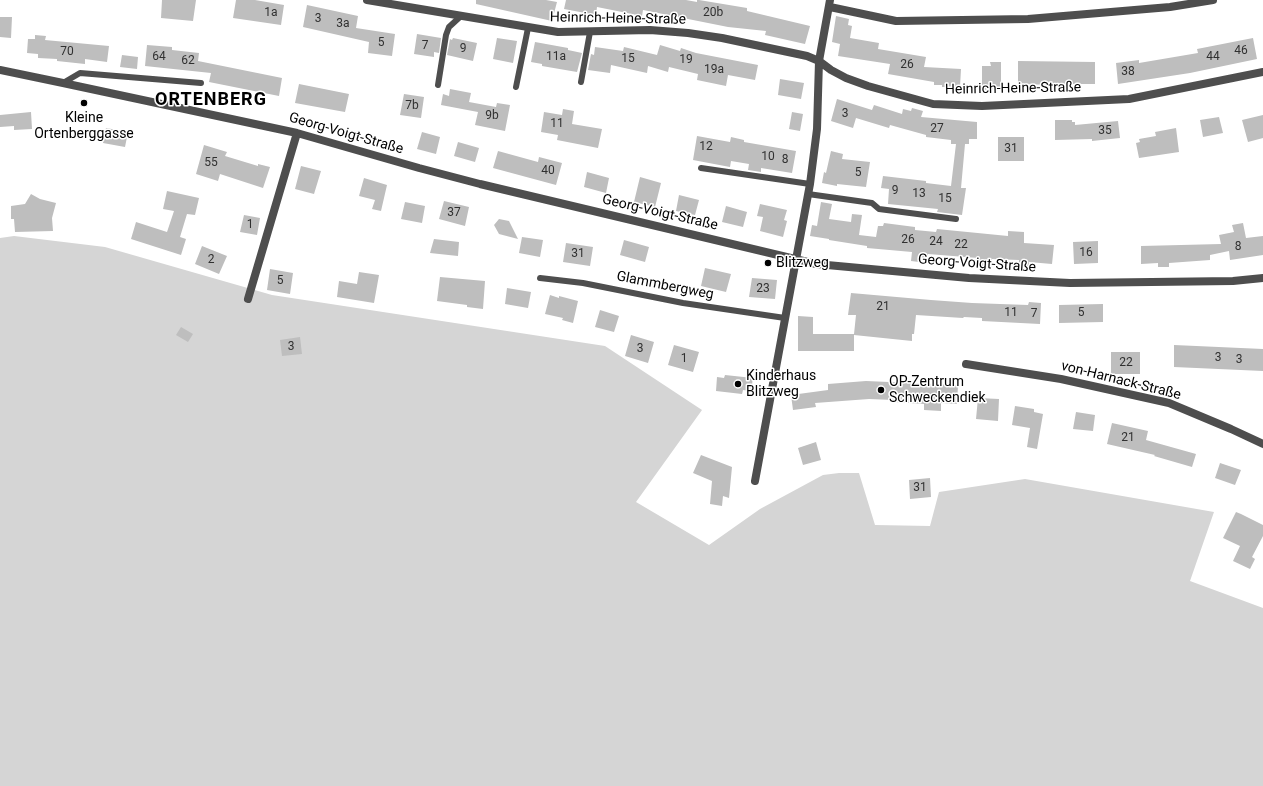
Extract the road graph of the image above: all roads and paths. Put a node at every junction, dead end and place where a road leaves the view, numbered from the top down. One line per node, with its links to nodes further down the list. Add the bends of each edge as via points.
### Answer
1 (367, 0): 4 (street, Heinrich-Heine-Straße)
2 (1213, 0): 3 (street, via 1170,7 1028,19 896,21)
3 (830, 4): 7 (street)
4 (461, 16): 5 (street, Heinrich-Heine-Straße); 13 (lane, via 446,35)
5 (528, 28): 6 (street, Heinrich-Heine-Straße, via 558,32); 14 (lane)
6 (590, 32): 7 (street, Heinrich-Heine-Straße, via 650,30 688,33 762,46); 10 (lane)
7 (820, 61): 9 (street, Heinrich-Heine-Straße, via 846,78 868,86 933,104 982,106 1129,99); 17 (street, via 817,129)
8 (0, 70): 11 (street, Georg-Voigt-Straße)
9 (1263, 72)
10 (581, 82)
11 (63, 83): 12 (lane, via 80,73); 15 (street, Georg-Voigt-Straße)
12 (201, 83)
13 (438, 85)
14 (516, 87)
15 (297, 133): 20 (street, Georg-Voigt-Straße, via 473,182); 23 (street)
16 (701, 168): 17 (lane)
17 (810, 184): 18 (street)
18 (808, 194): 19 (lane, via 872,203 879,209); 20 (street)
19 (956, 219)
20 (795, 259): 22 (street, Georg-Voigt-Straße, via 816,264 969,278 1062,283 1233,281); 24 (street)
21 (540, 278): 24 (lane, Glammbergweg, via 583,282 683,303)
22 (1263, 278)
23 (248, 299)
24 (785, 318): 27 (street)
25 (966, 364): 26 (street, von-Harnack-Straße, via 1061,379 1169,403)
26 (1263, 444)
27 (755, 481)

